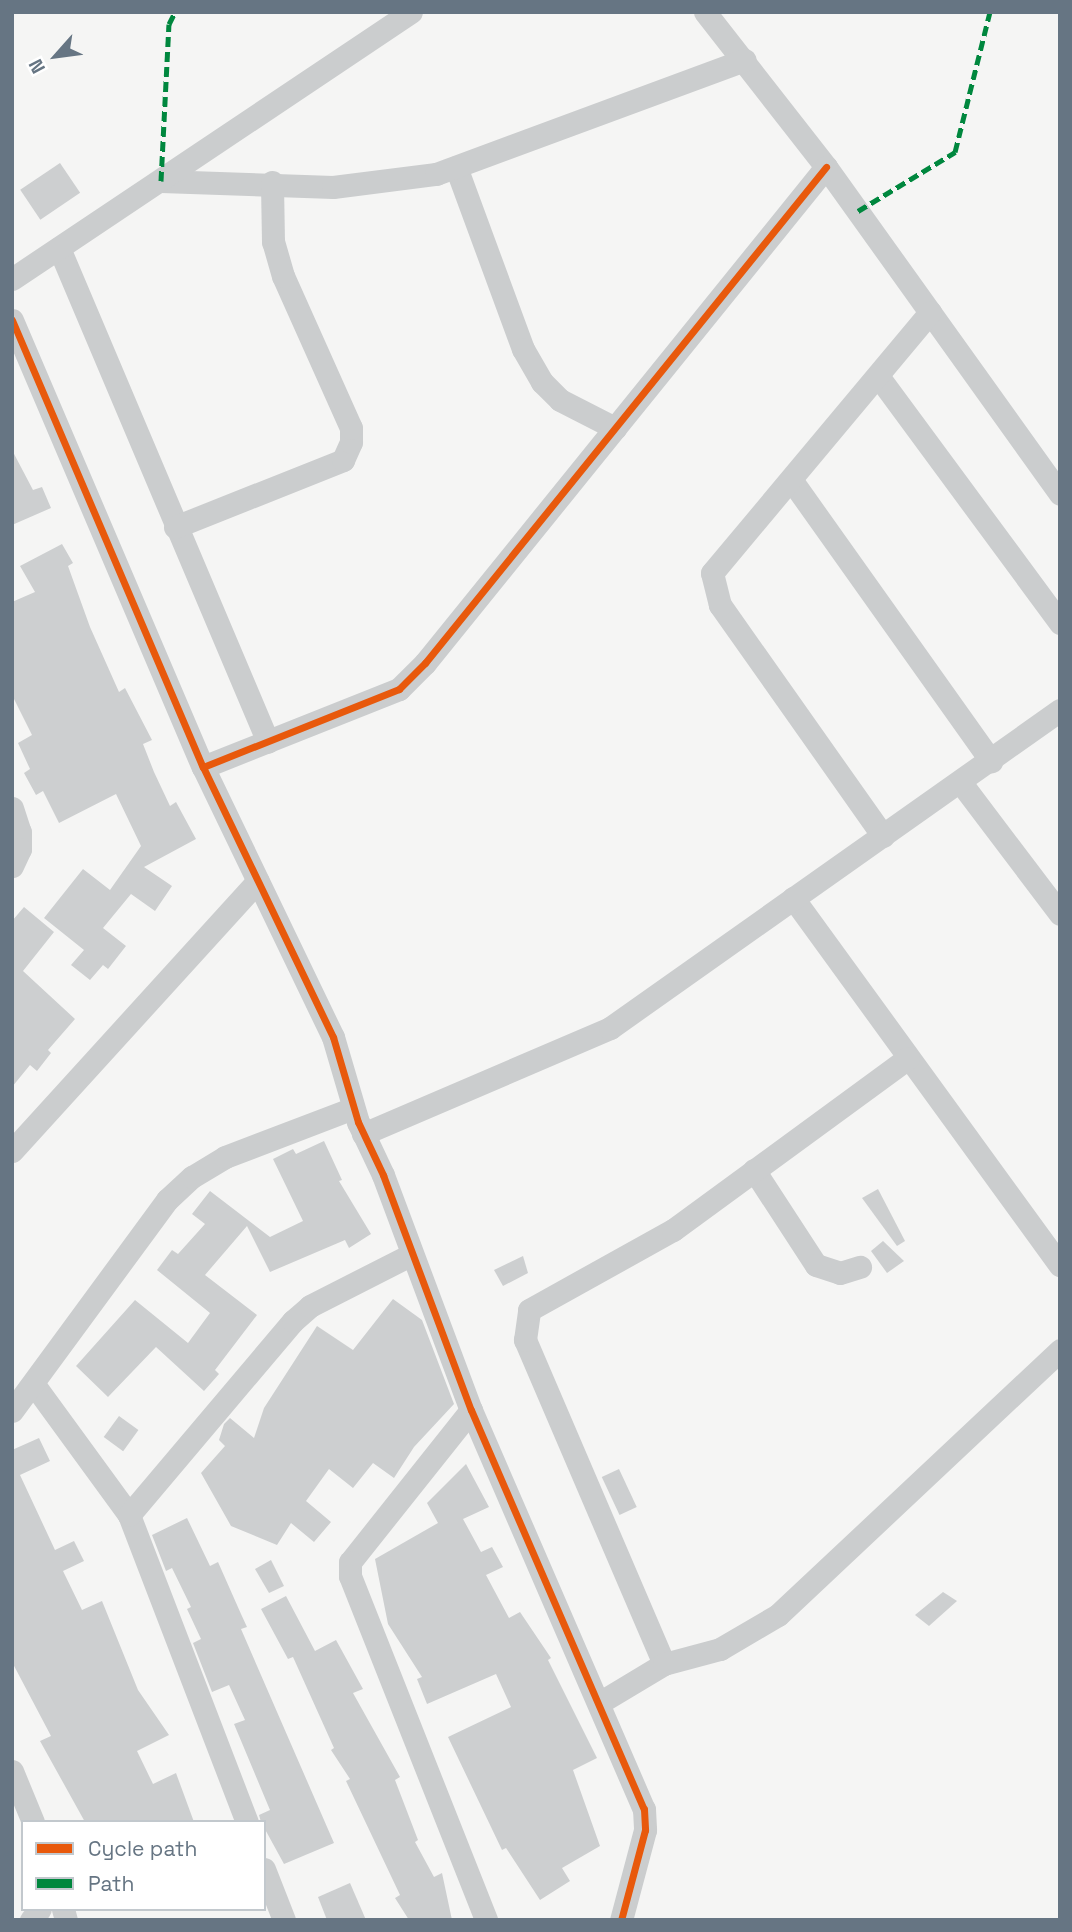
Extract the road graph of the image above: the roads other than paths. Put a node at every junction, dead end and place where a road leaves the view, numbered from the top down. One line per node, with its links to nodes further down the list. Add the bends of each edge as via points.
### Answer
1 (411, 12): 6 (street)
2 (705, 12): 3 (street)
3 (745, 60): 4 (street); 5 (street)
4 (456, 167): 7 (street, via 384,184); 13 (street, via 523,349 542,382 560,400)
5 (826, 167): 10 (street); 13 (street)
6 (161, 181): 7 (street); 8 (street)
7 (272, 183): 17 (street, via 273,242 283,276 351,428 351,442 343,460)
8 (58, 248): 9 (street); 17 (street)
9 (12, 279)
10 (930, 312): 12 (street); 14 (street)
11 (12, 320): 22 (street)
12 (878, 376): 15 (street); 18 (street)
13 (615, 428): 20 (street, via 399,689)
14 (1053, 469): 16 (street)
15 (792, 481): 21 (street); 25 (street, via 712,573 712,584 720,606)
16 (1060, 494)
17 (176, 527): 20 (street)
18 (1060, 623)
19 (1060, 710): 21 (street)
20 (268, 742): 22 (street)
21 (991, 761): 23 (street)
22 (203, 767): 27 (street)
23 (961, 783): 25 (street); 29 (street)
24 (12, 808): 26 (street, via 20,832 20,849)
25 (883, 836): 28 (street)
26 (12, 866)
27 (258, 881): 31 (street, via 333,1037); 33 (street)
28 (793, 898): 30 (street); 32 (street, via 610,1028)
29 (1060, 914)
30 (908, 1058): 34 (street); 36 (street)
31 (353, 1108): 32 (street); 39 (street, via 225,1157 192,1177 167,1200)
32 (363, 1134): 35 (street, via 386,1182)
33 (12, 1152)
34 (754, 1170): 37 (street, via 816,1265 840,1273); 43 (street, via 627,1259 529,1310 524,1325 525,1340)
35 (410, 1255): 40 (street); 42 (street, via 310,1306 293,1321)
36 (1060, 1265)
37 (860, 1267)
38 (1060, 1350): 43 (street, via 778,1615 720,1650)
39 (35, 1386): 41 (street); 42 (street)
40 (471, 1410): 44 (street); 50 (street, via 350,1562 349,1576)
41 (12, 1411)
42 (129, 1515): 47 (street)
43 (664, 1664): 44 (street)
44 (599, 1703): 51 (street, via 644,1809 645,1830)
45 (12, 1771): 46 (street)
46 (32, 1820)
47 (246, 1820)
48 (266, 1873): 49 (street)
49 (284, 1920)
50 (486, 1920)
51 (621, 1920)

